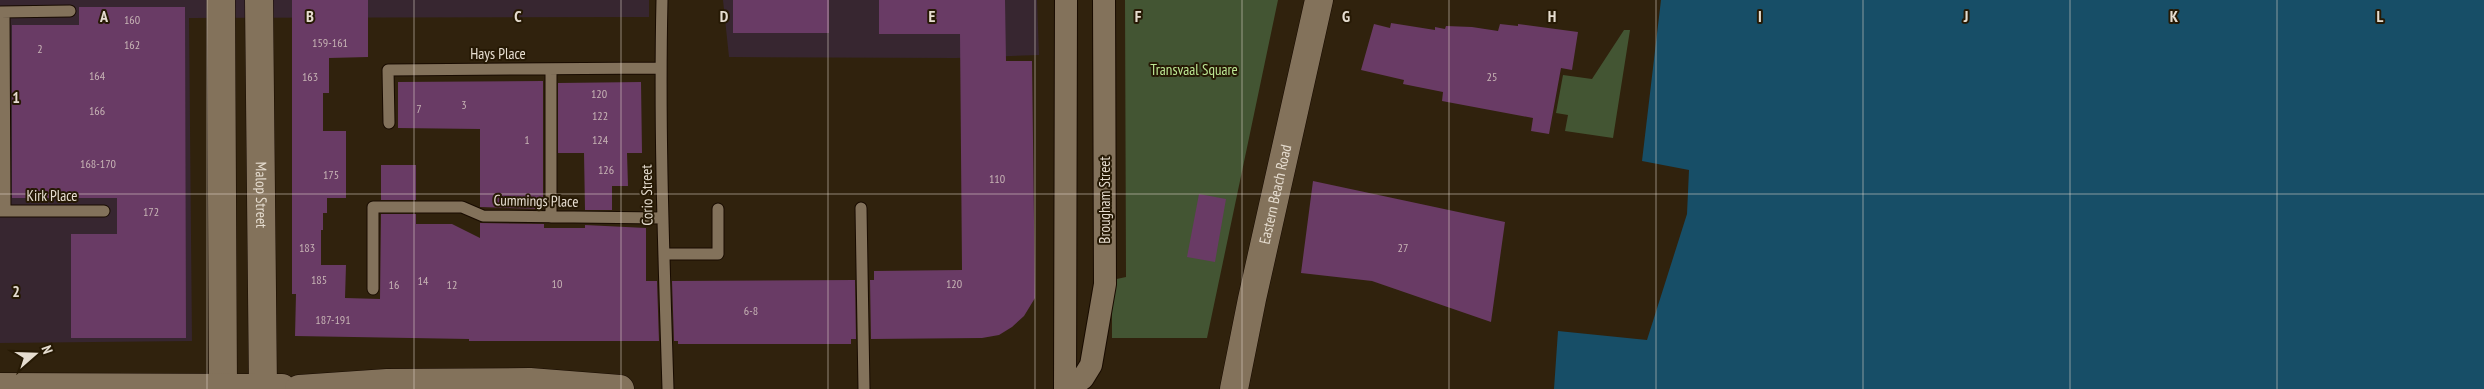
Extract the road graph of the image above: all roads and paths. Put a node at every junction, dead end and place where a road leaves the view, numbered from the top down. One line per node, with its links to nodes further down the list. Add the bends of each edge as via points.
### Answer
1 (221, 0): 25 (street)
2 (259, 0): 26 (street, Malop Street)
3 (662, 0): 9 (lane, Corio Street)
4 (1066, 0): 12 (street, Brougham Street)
5 (1104, 0): 11 (street, Brougham Street)
6 (1319, 0): 32 (street, Eastern Beach Road)
7 (70, 11): 8 (lane)
8 (2, 12): 16 (lane)
9 (660, 68): 10 (lane, Hays Place); 19 (lane, Corio Street)
10 (550, 69): 13 (lane, Hays Place, via 388,70); 18 (lane)
11 (1104, 69): 12 (street); 31 (street, Brougham Street, via 1106,284 1092,365 1083,378)
12 (1066, 70): 31 (street, Brougham Street)
13 (388, 123)
14 (861, 208): 30 (lane)
15 (718, 209): 20 (lane, via 718,254)
16 (2, 210): 17 (lane, Kirk Place)
17 (104, 211)
18 (551, 217): 19 (lane, Cummings Place); 21 (lane, Cummings Place, via 483,216 462,207 373,207)
19 (662, 218): 20 (lane, Corio Street)
20 (664, 254): 29 (lane, Corio Street)
21 (373, 289)
22 (387, 386): 23 (street); 27 (street)
23 (496, 386): 28 (street, via 530,382)
24 (0, 387): 25 (street)
25 (223, 388): 26 (street)
26 (262, 388): 27 (street)
27 (297, 389)
28 (620, 389)
29 (668, 389)
30 (864, 389)
31 (1067, 389)
32 (1234, 389)

